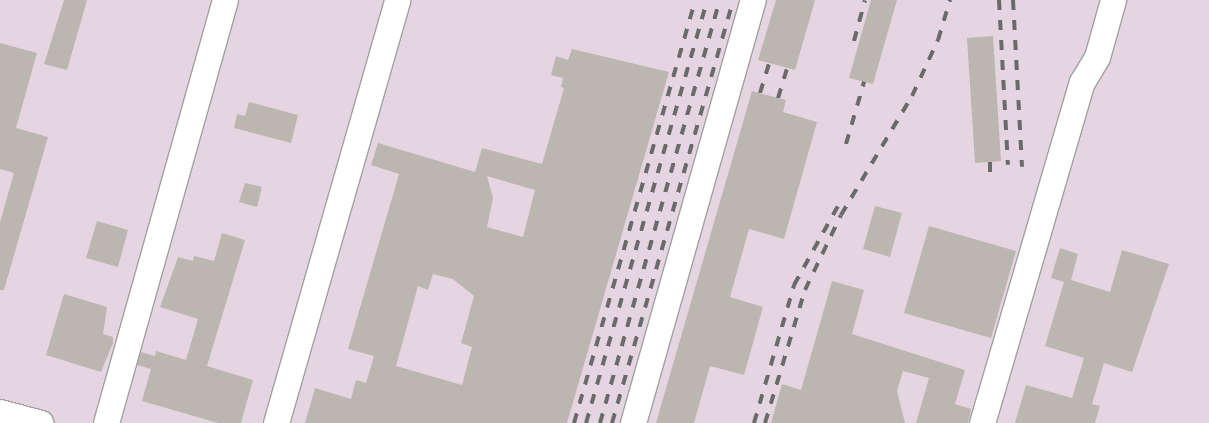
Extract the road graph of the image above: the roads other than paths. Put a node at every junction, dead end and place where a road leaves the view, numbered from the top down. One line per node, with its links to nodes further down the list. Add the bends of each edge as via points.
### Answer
1 (225, 0): 7 (lane)
2 (397, 0): 8 (lane)
3 (753, 0): 9 (lane)
4 (1113, 0): 10 (lane, via 1097,57 1082,82)
5 (0, 412): 6 (lane)
6 (41, 423)
7 (106, 423)
8 (276, 423)
9 (633, 423)
10 (982, 423)

